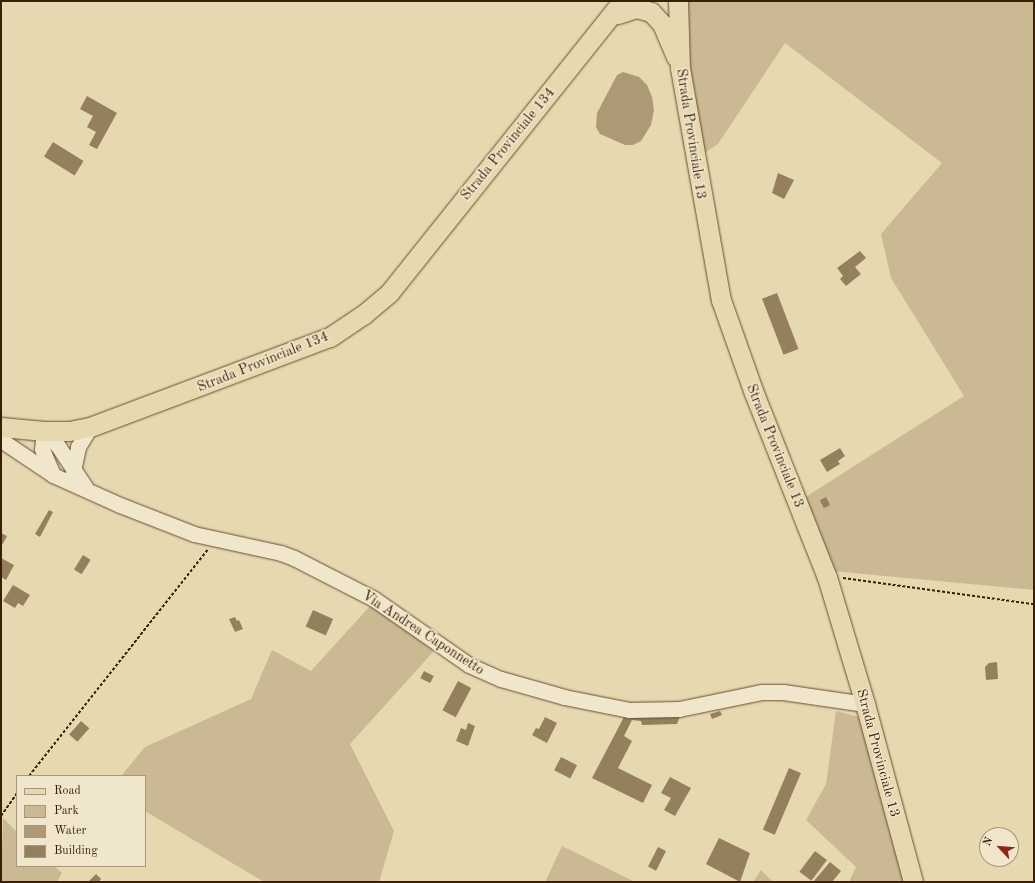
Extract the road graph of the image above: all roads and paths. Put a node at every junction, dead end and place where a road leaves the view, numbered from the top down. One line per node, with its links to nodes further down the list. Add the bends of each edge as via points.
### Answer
1 (634, 1): 3 (main road, Strada Provinciale 134)
2 (678, 1): 4 (main road, Strada Provinciale 13)
3 (620, 8): 4 (main road, via 644,9 656,16 662,24); 6 (main road, Strada Provinciale 134, via 575,60 390,292 363,316 330,336)
4 (680, 68): 13 (main road, Strada Provinciale 13, via 721,300 751,386)
5 (1, 427): 7 (main road, Strada Provinciale 134)
6 (90, 427): 7 (main road, Strada Provinciale 134, via 69,431); 9 (street, via 78,447)
7 (44, 431): 9 (street, via 58,446); 10 (street, via 42,449)
8 (1, 440): 10 (street, Via Andrea Caponnetto)
9 (73, 471): 11 (street)
10 (53, 474): 11 (street, Via Andrea Caponnetto)
11 (88, 490): 12 (street, Via Andrea Caponnetto)
12 (215, 540): 15 (street, Via Andrea Caponnetto, via 294,558 374,599 450,653 486,674 564,698 604,707 656,711 680,709 762,692 783,692); 16 (path)
13 (828, 577): 14 (path); 15 (main road, Strada Provinciale 13)
14 (1034, 604)
15 (866, 704): 19 (main road, Strada Provinciale 13)
16 (30, 775)
17 (16, 794): 18 (path)
18 (1, 816)
19 (914, 882)

